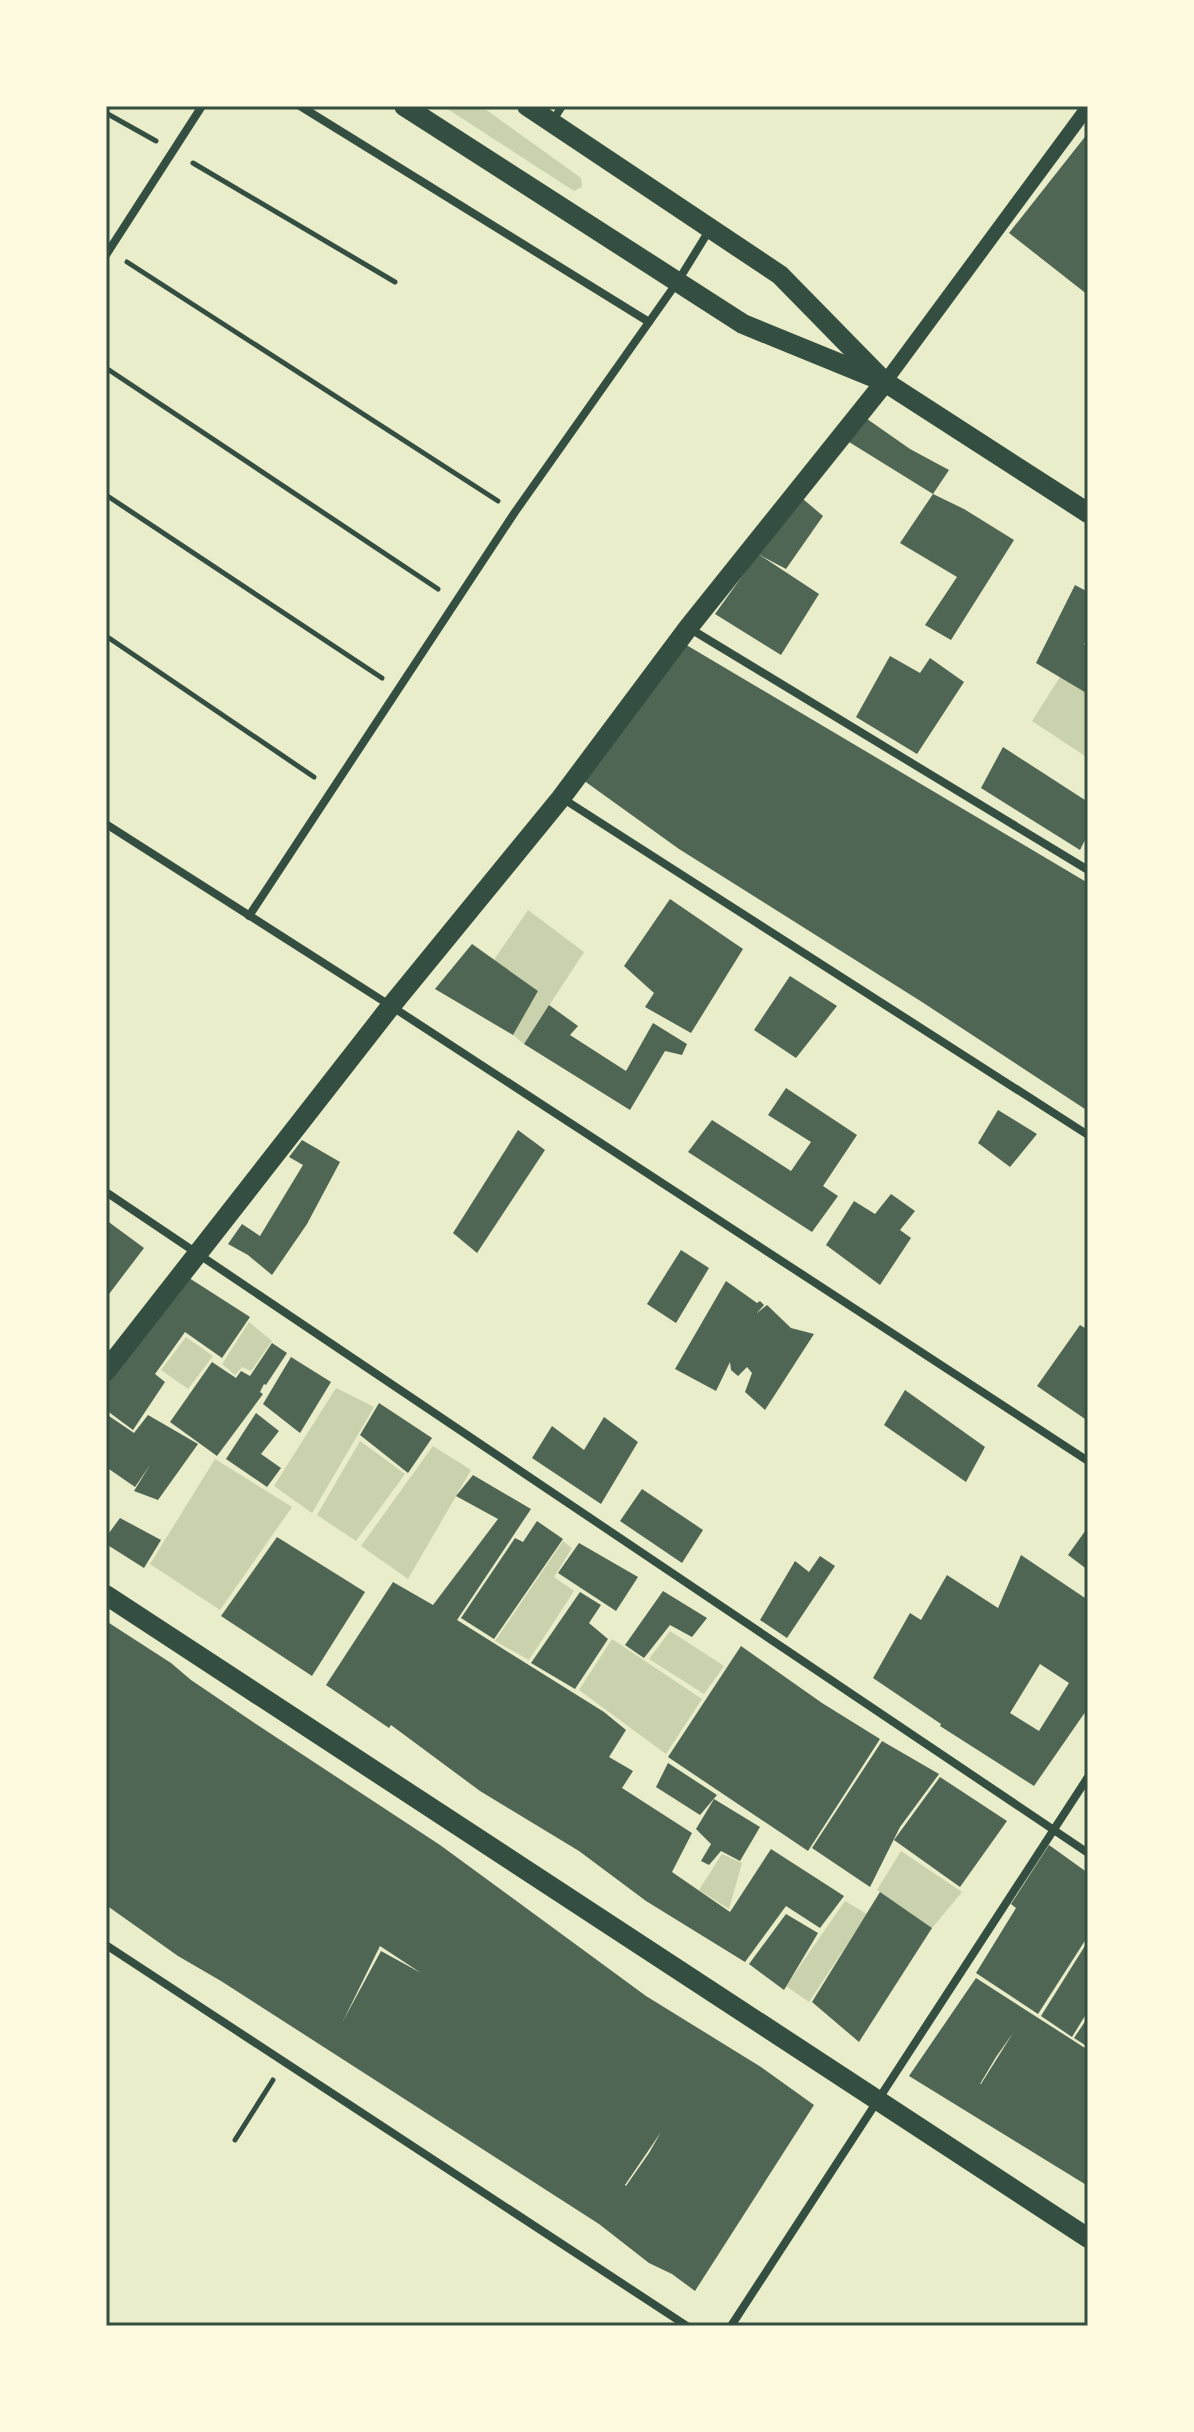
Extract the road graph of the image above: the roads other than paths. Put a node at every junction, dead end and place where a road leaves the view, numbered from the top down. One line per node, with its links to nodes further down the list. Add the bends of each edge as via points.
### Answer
1 (202, 106): 8 (street)
2 (300, 106): 10 (street)
3 (404, 106): 9 (main road)
4 (527, 106): 6 (main road)
5 (1088, 107): 11 (street)
6 (557, 114): 7 (main road)
7 (710, 229): 9 (street); 11 (main road, via 780,275)
8 (108, 252)
9 (678, 281): 10 (street); 11 (main road, via 743,324)
10 (649, 322): 17 (street, via 515,512)
11 (885, 382): 12 (main road); 13 (main road)
12 (1088, 513)
13 (688, 628): 14 (main road); 16 (street)
14 (561, 798): 18 (main road); 19 (street)
15 (106, 824): 17 (street)
16 (1088, 870)
17 (249, 916): 18 (street)
18 (391, 1006): 21 (main road); 23 (street)
19 (1088, 1135)
20 (106, 1192): 21 (street)
21 (199, 1253): 22 (main road); 26 (street)
22 (106, 1371)
23 (1088, 1461)
24 (106, 1595): 29 (main road)
25 (1088, 1777): 26 (street)
26 (1055, 1831): 27 (street); 29 (street)
27 (1088, 1853)
28 (106, 1945): 31 (street)
29 (878, 2102): 30 (main road); 32 (street)
30 (1088, 2238)
31 (687, 2326)
32 (731, 2326)

